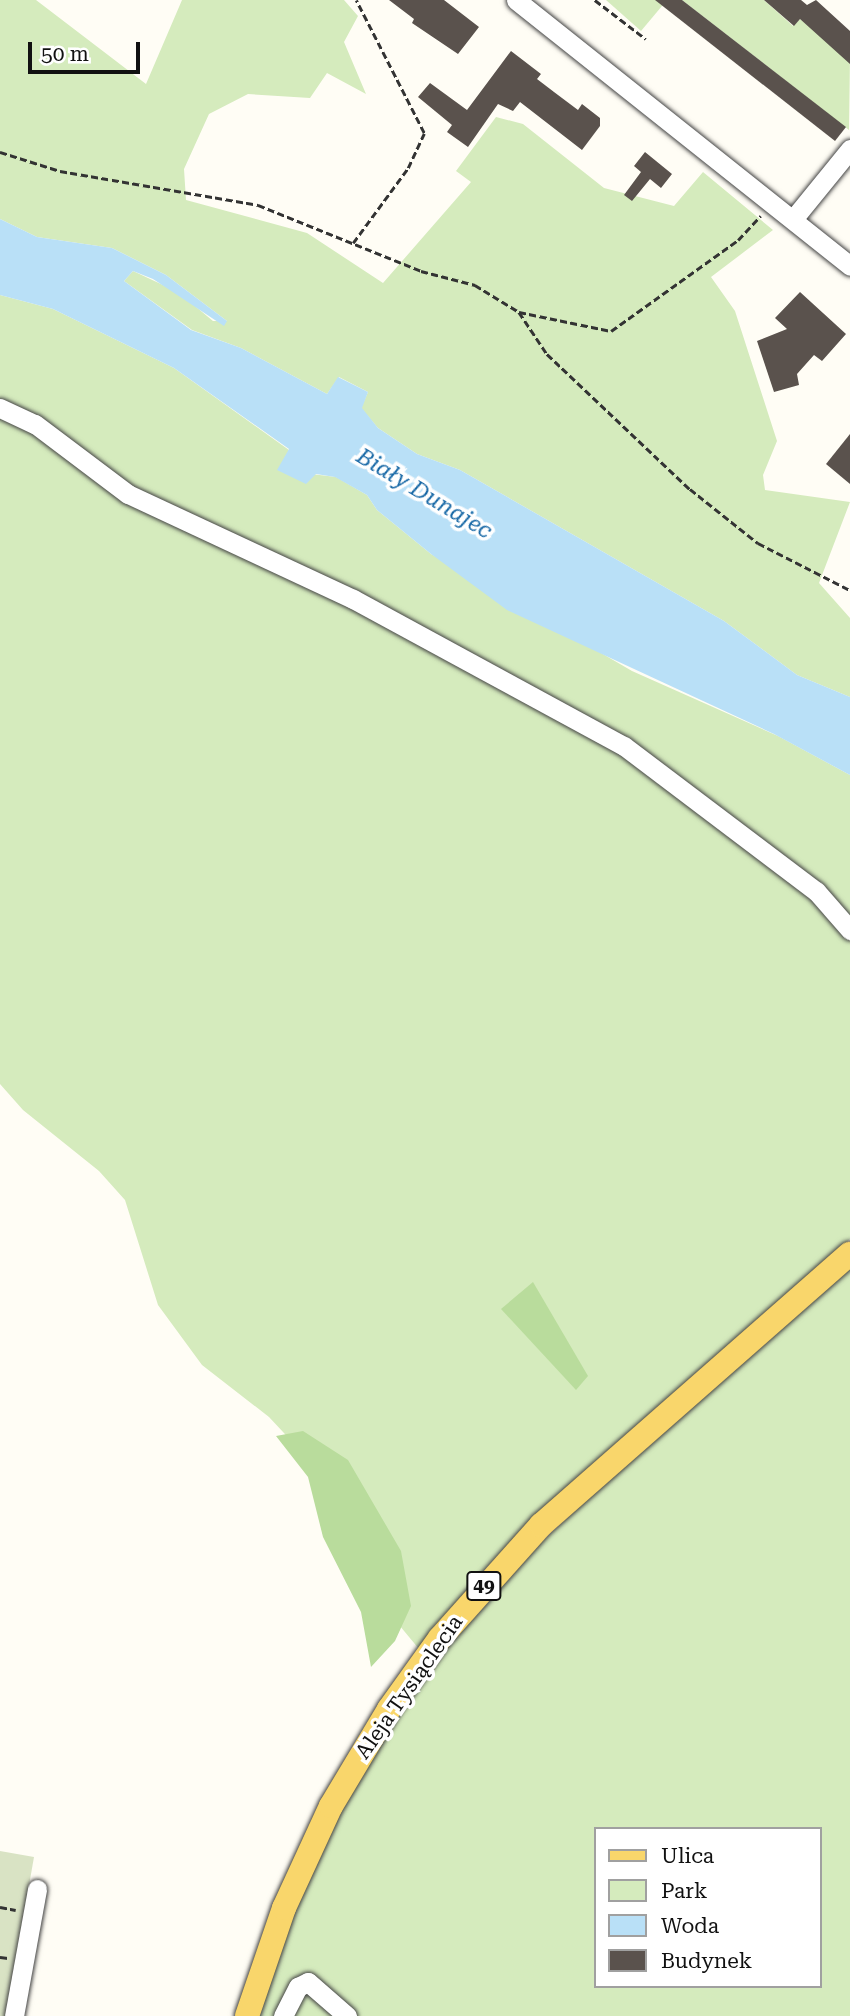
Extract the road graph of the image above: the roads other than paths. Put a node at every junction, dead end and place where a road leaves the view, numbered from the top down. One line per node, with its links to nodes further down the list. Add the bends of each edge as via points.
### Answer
1 (516, 0): 3 (street)
2 (850, 149): 3 (street)
3 (794, 218): 4 (street)
4 (850, 266)
5 (0, 408): 6 (street, via 35,424 128,494 342,593 624,746 816,891)
6 (850, 930)
7 (850, 1254): 10 (main road, Aleja Tysiąclecia / 49, via 578,1491 494,1574 440,1638 389,1709 331,1806 284,1908)
8 (37, 1889): 9 (street)
9 (15, 2016)
10 (247, 2016)
11 (284, 2016): 12 (street, via 298,1987 308,1982)
12 (348, 2016)

